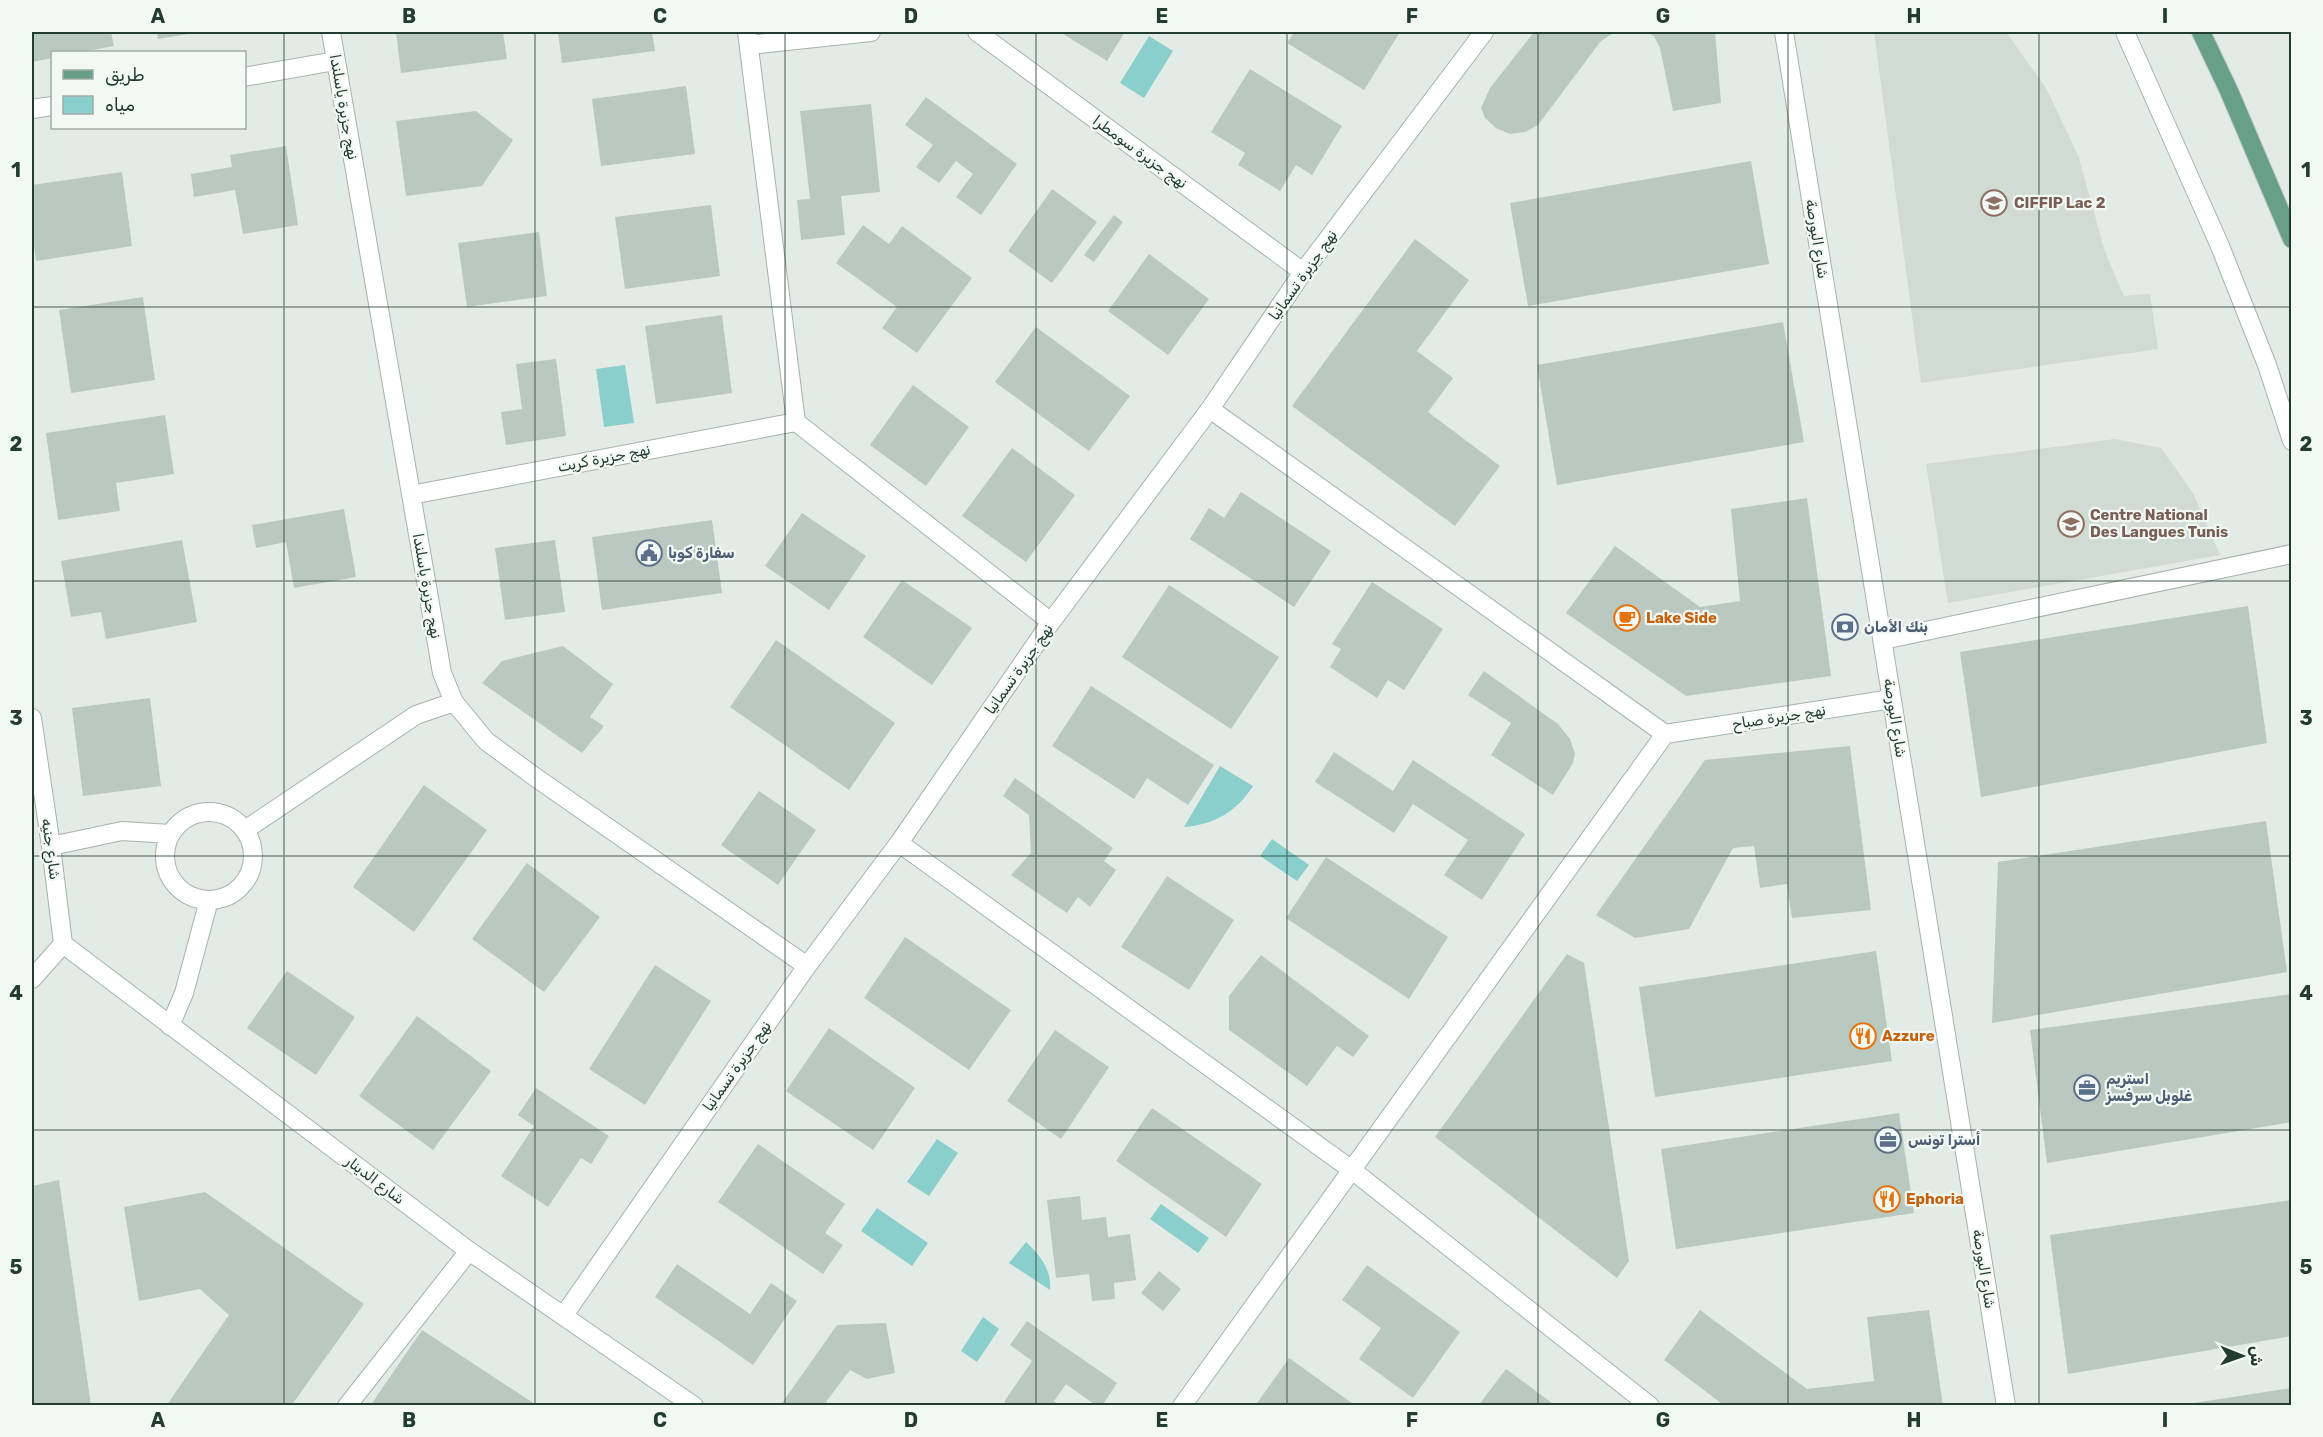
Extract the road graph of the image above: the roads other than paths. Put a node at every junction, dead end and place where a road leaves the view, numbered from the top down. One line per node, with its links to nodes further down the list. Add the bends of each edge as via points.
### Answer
1 (331, 32): 9 (street, نهج جزيرة ياسلندا)
2 (871, 32): 8 (street)
3 (977, 32): 14 (street, نهج جزيرة سومطرا)
4 (1484, 32): 14 (street, نهج جزيرة تسمانيا)
5 (1784, 32): 21 (street, شارع البورصة)
6 (2125, 32): 17 (street, via 2220,246)
7 (2201, 32): 13 (main road)
8 (748, 38): 16 (street)
9 (335, 61): 10 (street); 18 (street, نهج جزيرة ياسلندا)
10 (246, 77)
11 (51, 106): 12 (street)
12 (32, 109)
13 (2292, 239)
14 (1303, 272): 15 (street, نهج جزيرة تسمانيا)
15 (1210, 409): 20 (street, نهج جزيرة تسمانيا); 25 (street)
16 (796, 422): 18 (street, نهج جزيرة كريت); 20 (street)
17 (2292, 441)
18 (411, 495): 23 (street, نهج جزيرة ياسلندا, via 442,673)
19 (2292, 554): 21 (street)
20 (1051, 622): 29 (street, نهج جزيرة تسمانيا)
21 (1883, 640): 22 (street, شارع البورصة)
22 (1892, 699): 25 (street, نهج جزيرة صباح); 43 (street, شارع البورصة)
23 (454, 702): 27 (street, via 416,715); 33 (street, نهج جزيرة ياسلندا, via 486,741)
24 (32, 718): 26 (street, شارع جنيه)
25 (1665, 734): 36 (street)
26 (38, 806): 30 (street, شارع جنيه)
27 (245, 830): 28 (street, via 232,818 215,812 198,813 182,820); 31 (street, via 252,848 251,867 243,884 228,896)
28 (170, 834): 30 (street, via 122,831); 31 (street, via 165,852 167,870 176,886 191,897)
29 (899, 843): 33 (street, نهج جزيرة تسمانيا); 36 (street)
30 (51, 846): 32 (street, شارع جنيه)
31 (209, 900): 35 (street, via 184,993)
32 (63, 944): 34 (street); 35 (street, شارع الدينار)
33 (807, 966): 38 (street, نهج جزيرة تسمانيا)
34 (32, 979)
35 (170, 1026): 37 (street, شارع الدينار)
36 (1352, 1170): 41 (street); 42 (street)
37 (469, 1251): 38 (street, شارع الدينار); 39 (street)
38 (564, 1315): 40 (street, شارع الدينار)
39 (347, 1406)
40 (694, 1406)
41 (1182, 1406)
42 (1650, 1406)
43 (2006, 1406)

